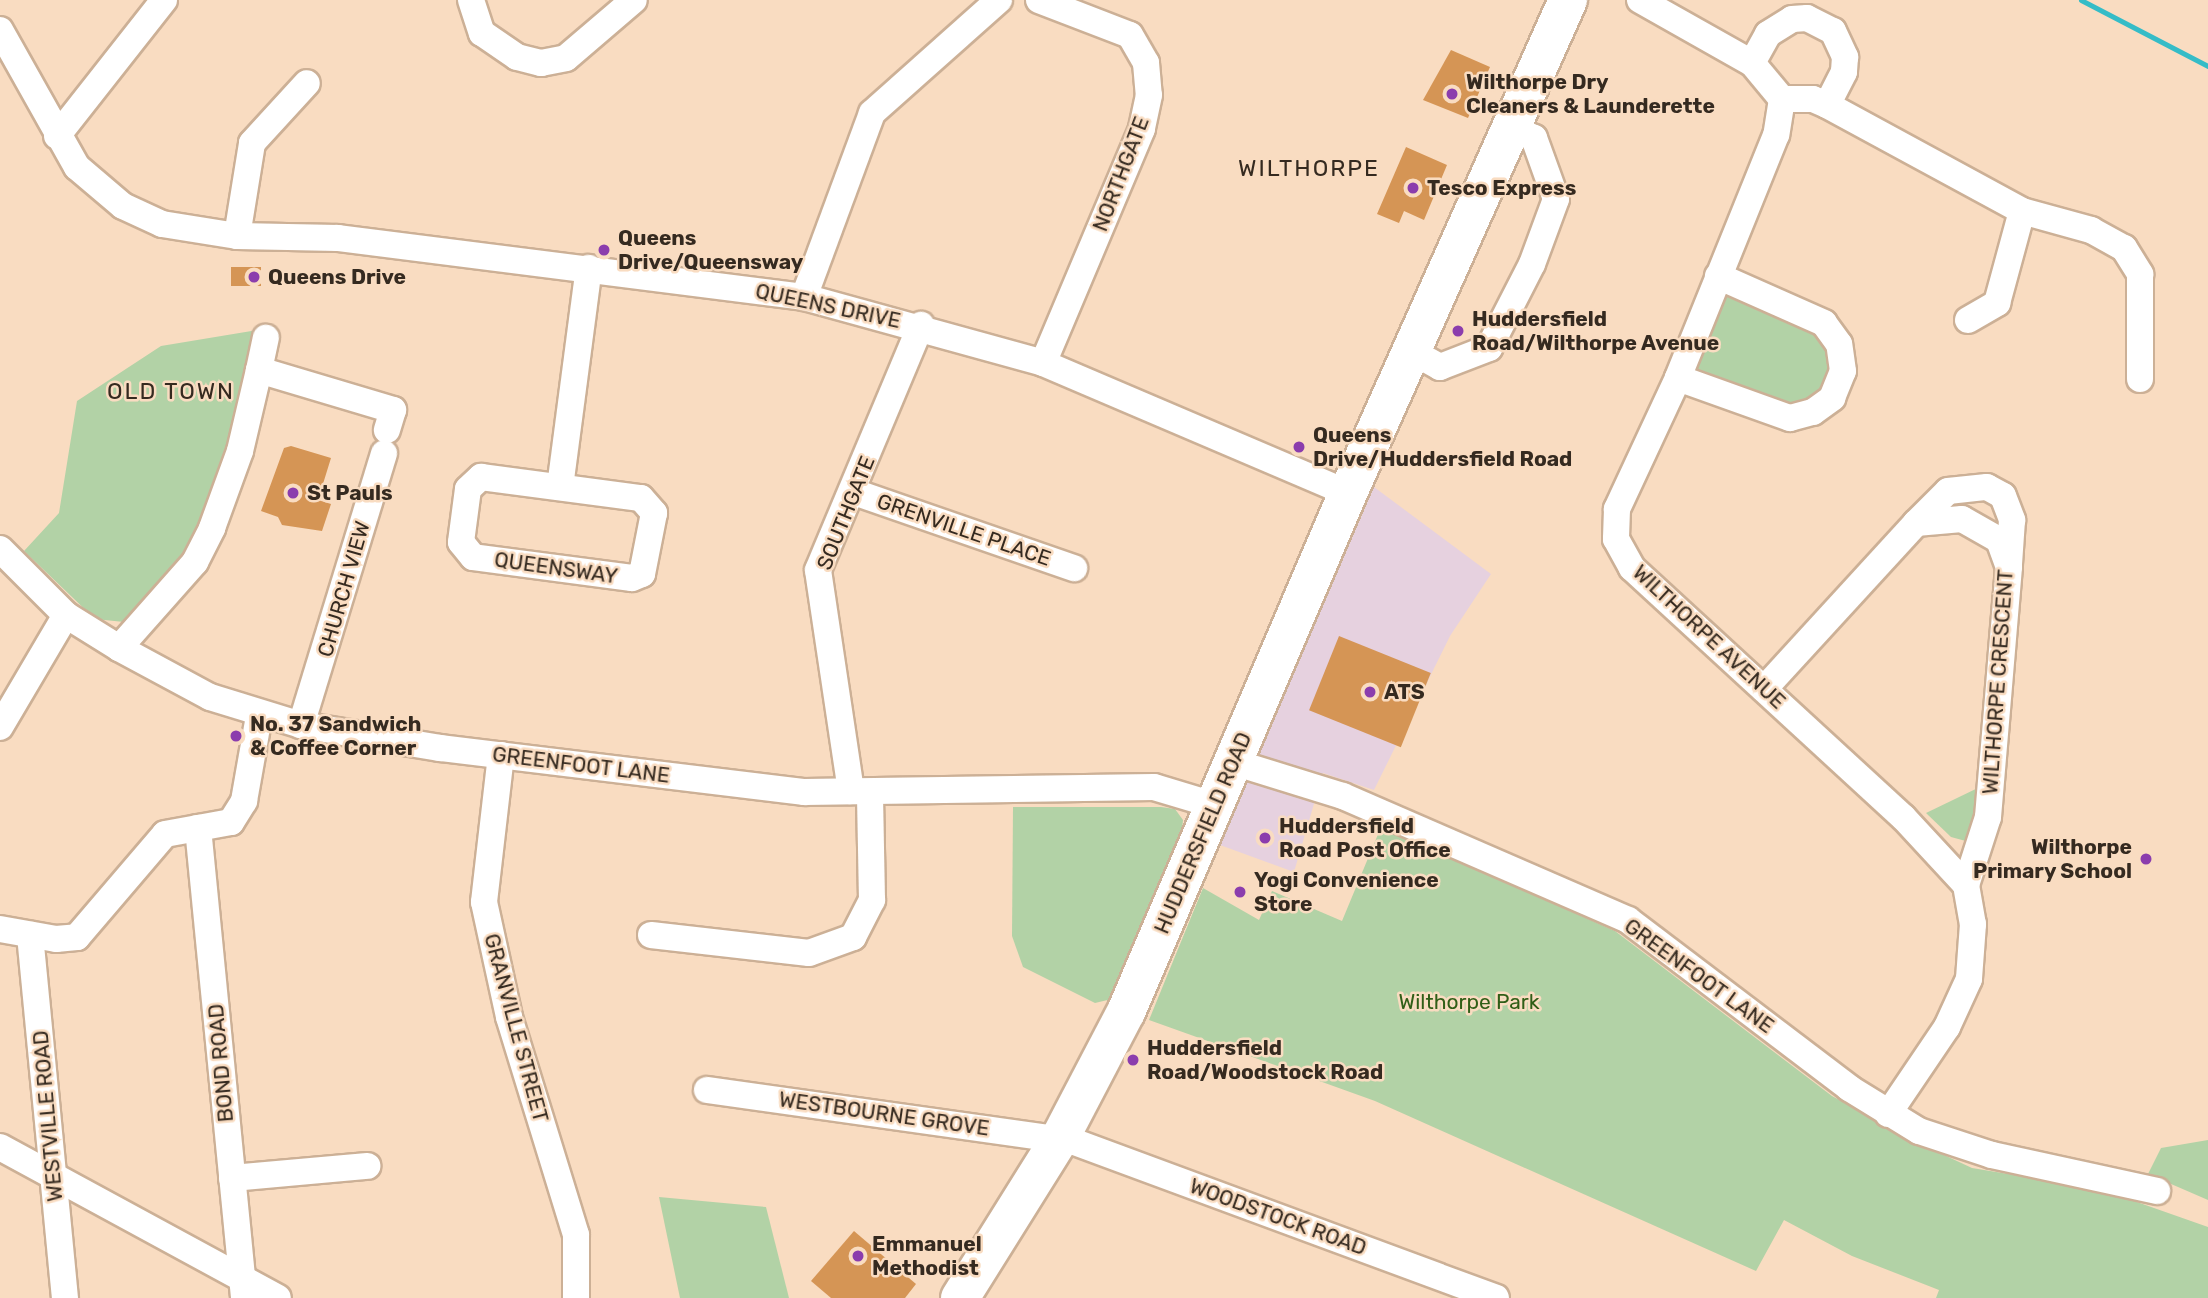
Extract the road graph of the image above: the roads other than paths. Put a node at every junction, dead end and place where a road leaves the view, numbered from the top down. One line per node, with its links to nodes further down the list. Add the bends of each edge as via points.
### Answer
1 (164, 0): 14 (street)
2 (471, 0): 3 (street, via 482,33 517,57 541,63 566,58)
3 (634, 0)
4 (999, 0): 19 (street, via 872,113)
5 (1040, 0): 24 (street, NORTHGATE, via 1130,35 1146,63 1150,94 1142,129)
6 (1568, 0): 13 (highway, HUDDERSFIELD ROAD)
7 (1640, 0): 9 (street)
8 (0, 30): 14 (street, QUEENS DRIVE)
9 (1752, 63): 11 (street); 12 (street, via 1779,24 1792,19 1821,22 1837,37 1845,57)
10 (307, 83): 16 (street, via 252,143)
11 (1782, 99): 12 (street); 18 (street, WILTHORPE AVENUE, via 1776,135)
12 (1827, 105): 15 (street)
13 (1510, 127): 23 (highway, HUDDERSFIELD ROAD); 23 (street, via 1534,138 1556,199 1532,264 1489,348 1440,367)
14 (57, 136): 16 (street, QUEENS DRIVE, via 77,167 123,206 162,224)
15 (2022, 211): 20 (street, via 1997,303); 27 (street, via 2091,230 2124,248 2140,274)
16 (237, 236): 17 (street, QUEENS DRIVE, via 338,238)
17 (589, 268): 19 (street, QUEENS DRIVE); 28 (street)
18 (1718, 276): 26 (street, WILTHORPE AVENUE); 26 (street, via 1824,323 1839,344 1843,371 1832,398 1813,412 1790,418)
19 (804, 297): 21 (street, QUEENS DRIVE)
20 (1968, 320)
21 (921, 325): 24 (street, QUEENS DRIVE); 29 (street, SOUTHGATE)
22 (266, 338): 25 (street)
23 (1413, 352): 30 (highway, HUDDERSFIELD ROAD)
24 (1043, 363): 30 (street, QUEENS DRIVE)
25 (259, 370): 36 (street, via 240,451 195,562); 39 (street, CHURCH VIEW, via 393,410)
26 (1678, 378): 37 (street, WILTHORPE AVENUE, via 1617,509 1616,539 1632,568)
27 (2140, 379)
28 (560, 487): 28 (street, QUEENSWAY, via 641,498 654,513 642,575 632,578 473,557 461,542 468,489 481,477)
29 (854, 492): 34 (street, GRENVILLE PLACE); 43 (street, SOUTHGATE, via 818,570)
30 (1348, 493): 42 (highway, HUDDERSFIELD ROAD)
31 (1916, 523): 33 (street, WILTHORPE CRESCENT, via 1962,519 1998,540); 33 (street, via 1948,491 1987,487 2003,496 2012,520); 37 (street)
32 (0, 549): 35 (street, GREENFOOT LANE)
33 (2009, 567): 46 (street, WILTHORPE CRESCENT, via 1988,817)
34 (1074, 568)
35 (66, 615): 36 (street, GREENFOOT LANE); 40 (street)
36 (119, 648): 38 (street, GREENFOOT LANE)
37 (1764, 690): 46 (street, WILTHORPE AVENUE)
38 (259, 716): 39 (street, GREENFOOT LANE); 45 (street, via 239,813 231,822)
39 (301, 725): 41 (street, GREENFOOT LANE)
40 (0, 727)
41 (501, 755): 43 (street, GREENFOOT LANE, via 804,792); 61 (street, GRANVILLE STREET, via 484,902 509,1017 576,1235)
42 (1233, 762): 44 (highway, HUDDERSFIELD ROAD); 51 (street, GREENFOOT LANE, via 1343,796 1628,920)
43 (860, 791): 44 (street, GREENFOOT LANE, via 1154,787); 49 (street, SOUTHGATE, via 872,900 853,937 808,953)
44 (1214, 805): 52 (highway, HUDDERSFIELD ROAD, via 1126,1012)
45 (198, 828): 48 (street, via 165,834 77,937); 56 (street, BOND ROAD)
46 (1966, 884): 51 (street, via 1973,924 1969,979 1947,1027)
47 (0, 929): 48 (street)
48 (30, 935): 55 (street, WESTVILLE ROAD)
49 (651, 935)
50 (707, 1090): 52 (street, WESTBOURNE GROVE)
51 (1888, 1114): 57 (street, GREENFOOT LANE, via 1947,1143)
52 (1060, 1138): 62 (highway, HUDDERSFIELD ROAD); 63 (street, WOODSTOCK ROAD)
53 (0, 1147): 55 (street)
54 (367, 1166): 56 (street)
55 (53, 1176): 58 (street); 59 (street, WESTVILLE ROAD)
56 (232, 1178): 58 (street, BOND ROAD)
57 (2157, 1191)
58 (243, 1288): 60 (street)
59 (65, 1298)
60 (278, 1298)
61 (576, 1298)
62 (960, 1298)
63 (1496, 1298)

